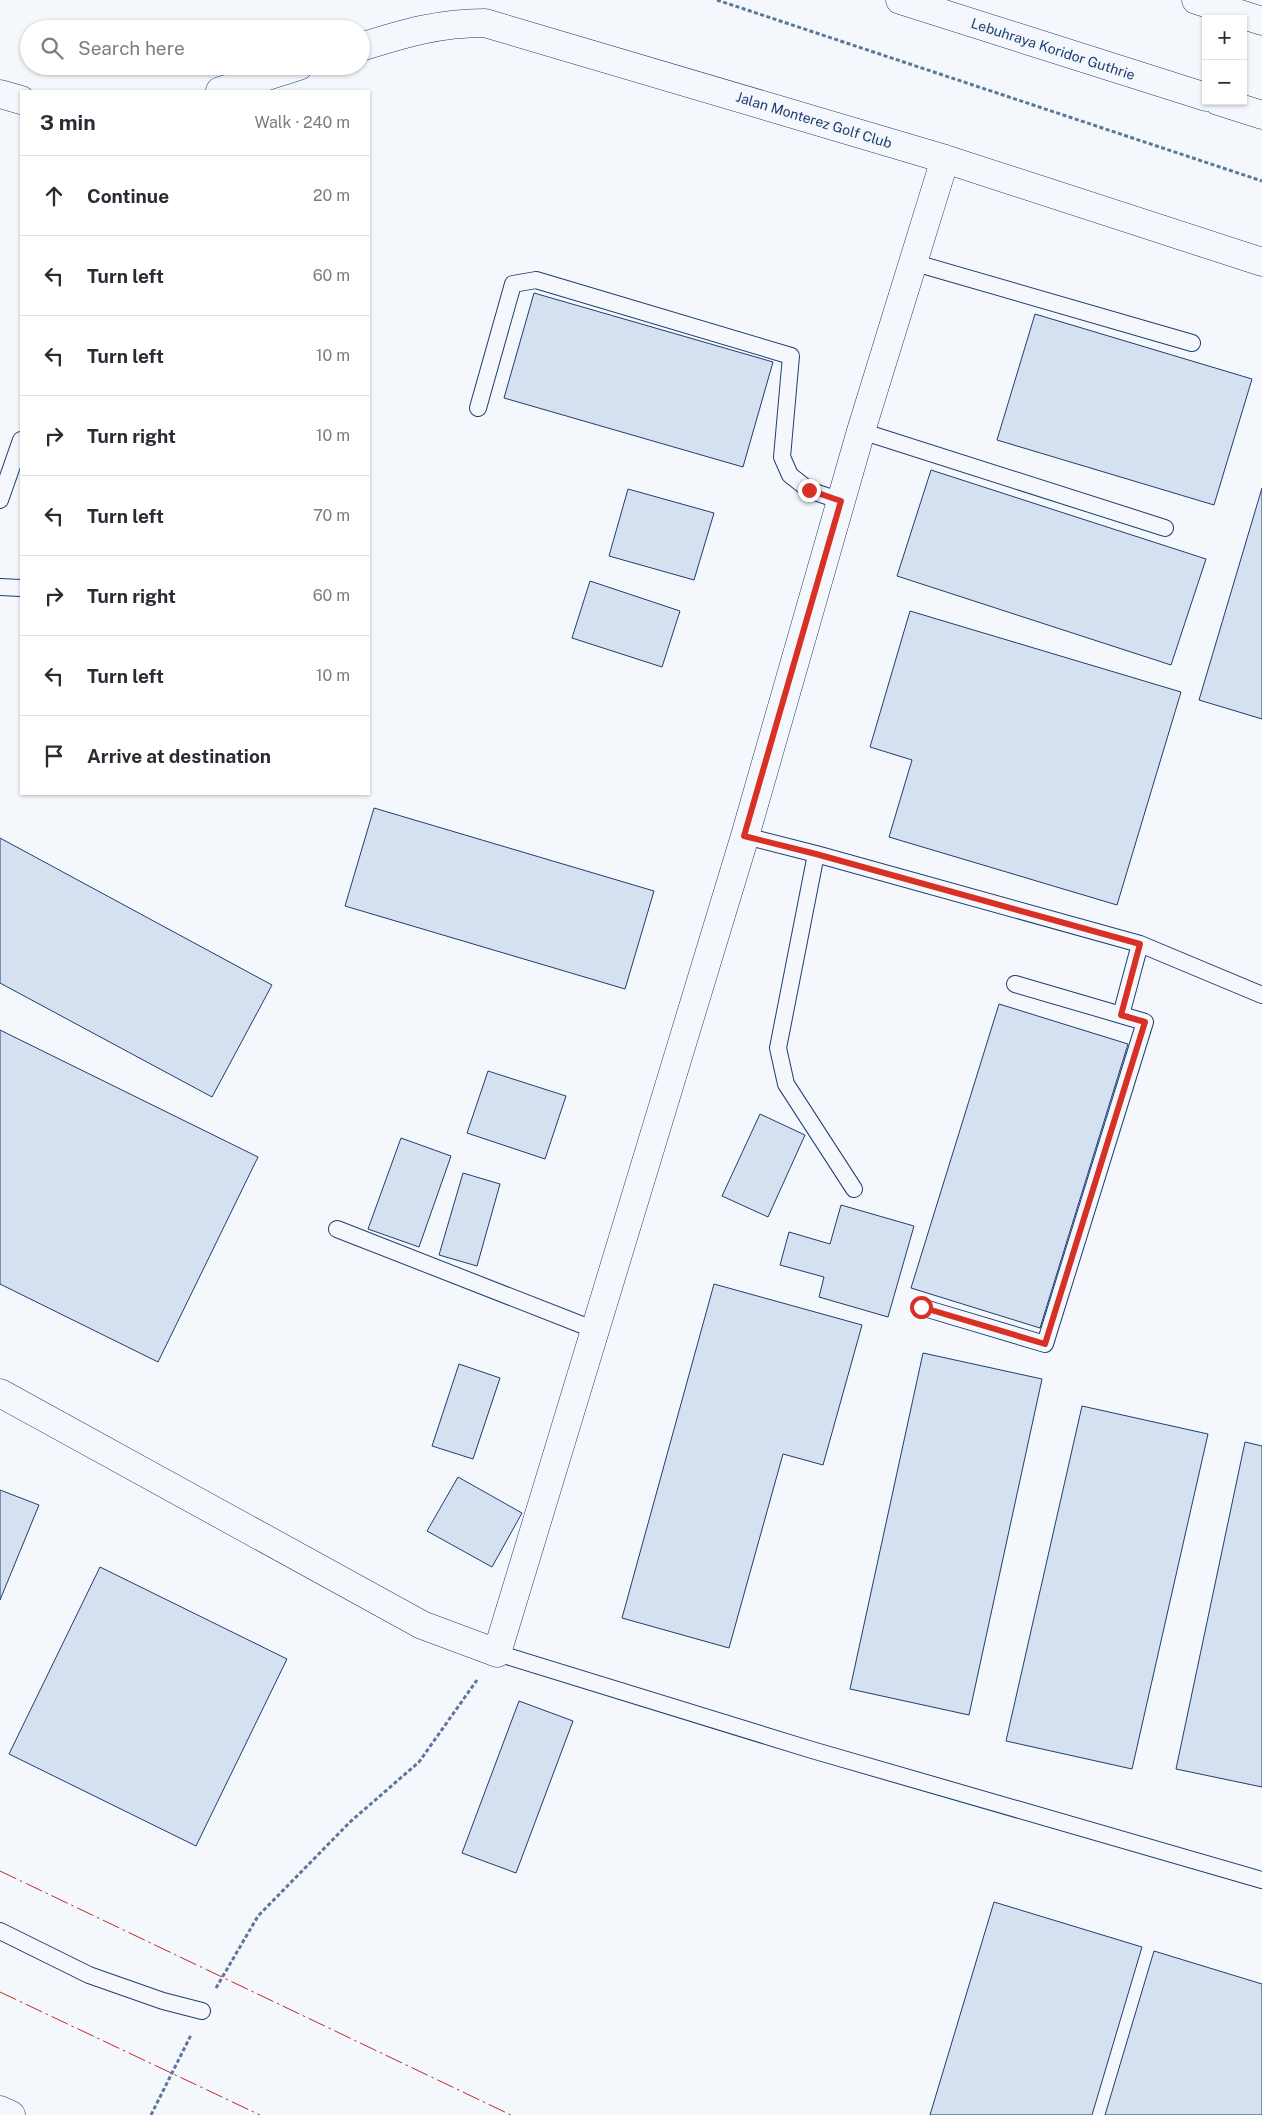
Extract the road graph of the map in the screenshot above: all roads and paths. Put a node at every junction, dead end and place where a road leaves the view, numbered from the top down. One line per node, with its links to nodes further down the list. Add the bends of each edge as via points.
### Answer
1 (717, 0): 14 (path)
2 (900, 0): 9 (main road, Lebuhraya Koridor Guthrie)
3 (1196, 0): 4 (main road)
4 (1262, 21)
5 (370, 44): 13 (main road, Jalan Monterez Golf Club, via 414,30 455,23 485,23)
6 (271, 75): 7 (main road)
7 (223, 90)
8 (0, 94): 10 (main road)
9 (1202, 96)
10 (20, 100)
11 (1231, 105): 12 (main road)
12 (1262, 115)
13 (945, 160): 15 (main road); 16 (main road, Jalan Monterez Golf Club)
14 (1262, 181)
15 (912, 262): 17 (lane); 19 (main road)
16 (1262, 262)
17 (1192, 343)
18 (478, 408): 22 (lane, via 513,284 536,280 791,356 782,457 790,476 809,490)
19 (861, 431): 22 (main road); 23 (lane)
20 (20, 443): 21 (lane)
21 (0, 500)
22 (841, 501): 26 (main road)
23 (1164, 528)
24 (0, 588): 25 (lane)
25 (20, 588)
26 (744, 836): 27 (lane); 35 (main road)
27 (816, 854): 28 (lane); 32 (lane, via 778,1048 786,1084)
28 (1140, 944): 30 (lane); 31 (lane)
29 (1016, 984): 31 (lane)
30 (1262, 995)
31 (1121, 1015): 34 (lane, via 1145,1022 1045,1344)
32 (854, 1189)
33 (337, 1228): 35 (lane)
34 (921, 1307)
35 (595, 1330): 37 (main road)
36 (0, 1393): 37 (main road, via 422,1625)
37 (497, 1653): 38 (lane); 40 (path, via 419,1762 350,1822 258,1916)
38 (1262, 1880)
39 (0, 1930): 40 (lane, via 89,1975)
40 (202, 2011): 43 (path)
41 (0, 2110): 42 (main road)
42 (12, 2115)
43 (151, 2115)

